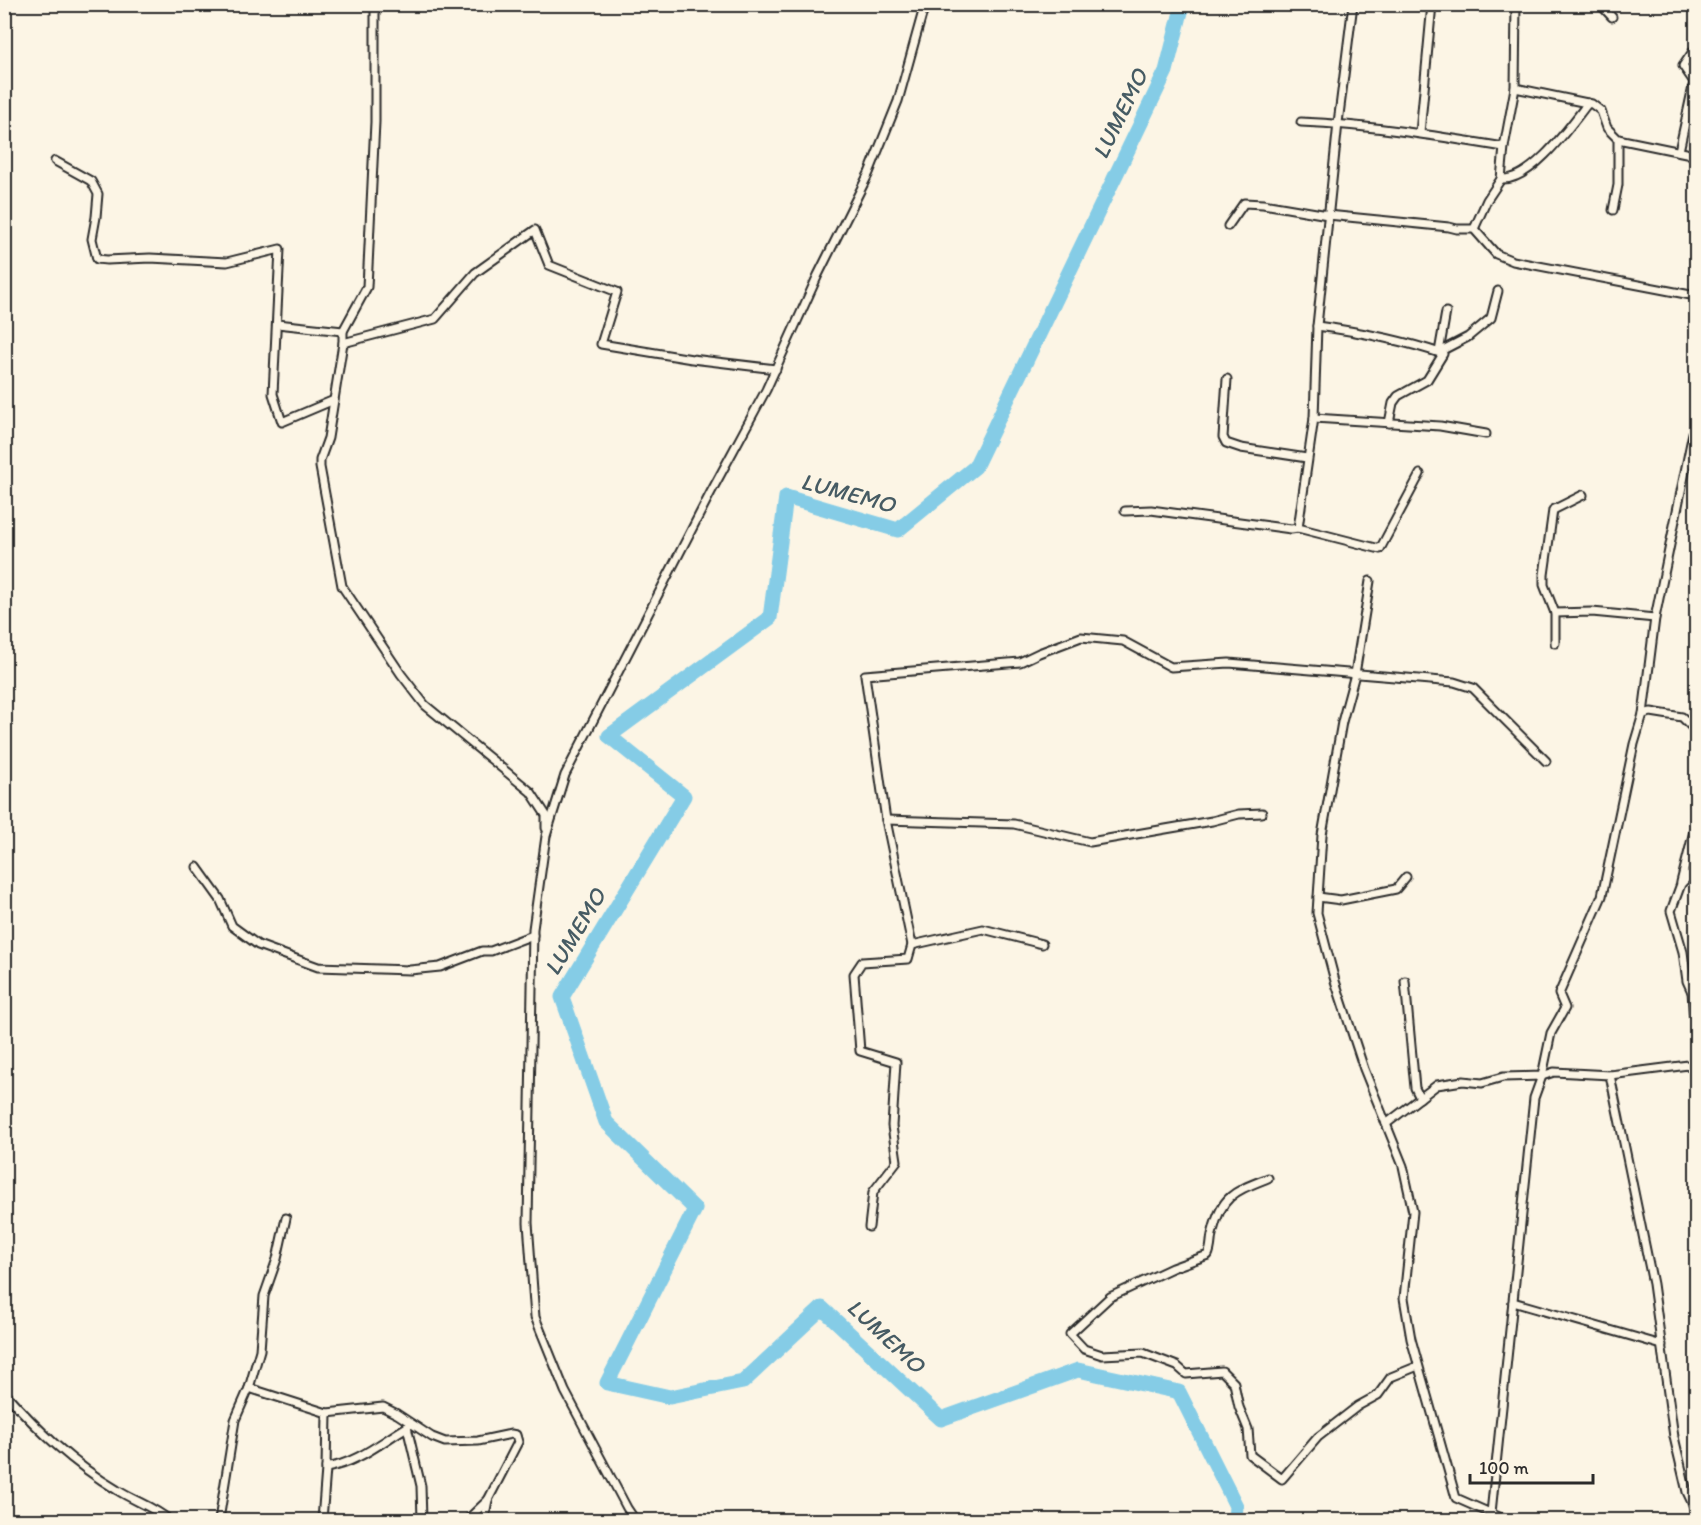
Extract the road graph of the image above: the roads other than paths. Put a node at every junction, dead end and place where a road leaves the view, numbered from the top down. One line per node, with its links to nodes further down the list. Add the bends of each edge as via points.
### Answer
1 (375, 4): 29 (street, via 375,122 367,287)
2 (925, 4): 32 (street, via 898,100 869,173)
3 (1353, 4): 12 (street)
4 (1432, 4): 13 (street)
5 (1516, 4): 9 (street)
6 (1600, 4): 7 (street)
7 (1612, 17)
8 (1696, 47): 16 (street, via 1683,66 1694,82)
9 (1515, 88): 10 (street); 15 (street)
10 (1588, 103): 14 (street, via 1597,106 1607,128); 19 (street, via 1532,166 1510,180)
11 (1301, 122): 12 (street)
12 (1338, 123): 13 (street); 21 (street)
13 (1420, 133): 15 (street)
14 (1618, 139): 16 (street); 20 (street, via 1618,185)
15 (1504, 147): 19 (street)
16 (1679, 151): 17 (street)
17 (1696, 157)
18 (55, 160): 27 (street, via 91,182 98,194 92,239 98,259 227,262 280,249)
19 (1501, 179): 23 (street)
20 (1613, 210)
21 (1328, 215): 22 (street, via 1244,203); 23 (street); 28 (street)
22 (1228, 226)
23 (1474, 229): 25 (street, via 1496,254 1513,261)
24 (1498, 291): 31 (street, via 1491,318 1468,337)
25 (1696, 296)
26 (1446, 312): 31 (street)
27 (277, 324): 29 (street); 34 (street, via 273,394 282,422)
28 (1317, 326): 31 (street, via 1402,340); 35 (street)
29 (343, 331): 30 (street)
30 (343, 343): 32 (street, via 435,319 475,273 535,230 549,265 617,292 601,344); 34 (street)
31 (1439, 352): 37 (street, via 1443,354 1427,380 1393,403)
32 (776, 369): 55 (street, via 565,775)
33 (1227, 379): 39 (street, via 1223,437 1226,443)
34 (334, 400): 55 (street, via 320,467 342,586 425,705 531,792 546,815)
35 (1314, 418): 37 (street); 39 (street)
36 (1696, 418): 46 (street)
37 (1389, 423): 38 (street)
38 (1486, 434)
39 (1307, 458): 43 (street)
40 (1420, 474): 43 (street, via 1380,549)
41 (1583, 495): 45 (street, via 1554,510 1544,585)
42 (1125, 511): 43 (street, via 1151,510)
43 (1298, 528)
44 (1370, 581): 48 (street)
45 (1555, 613): 46 (street); 47 (street)
46 (1655, 618): 49 (street)
47 (1555, 643)
48 (1355, 674): 51 (street, via 1455,682 1473,688); 53 (street, via 1229,663 1171,667 1123,641 1081,637 1020,662 865,675); 60 (street, via 1342,722 1322,835)
49 (1643, 714): 50 (street, via 1682,717); 69 (street, via 1602,896 1559,994 1565,1008 1551,1033)
50 (1696, 731)
51 (1546, 761)
52 (1263, 813): 53 (street, via 1090,842 1014,824)
53 (886, 820): 63 (street)
54 (1696, 824): 59 (street)
55 (546, 837): 61 (street)
56 (197, 867): 61 (street, via 220,898 232,926 258,945 318,967 440,967)
57 (1696, 868): 59 (street)
58 (1407, 877): 60 (street, via 1396,889 1341,900)
59 (1681, 884): 65 (street, via 1671,911 1687,981)
60 (1318, 897): 71 (street, via 1317,913 1335,981)
61 (533, 935): 92 (street, via 528,1223 535,1317 565,1390)
62 (1042, 944): 63 (street, via 983,929)
63 (912, 945): 74 (street, via 908,959 862,962 855,974 860,1050 896,1062 892,1126 897,1161 873,1192)
64 (1405, 981): 70 (street, via 1415,1088)
65 (1694, 992): 66 (street)
66 (1696, 1051)
67 (1696, 1064): 68 (street)
68 (1610, 1075): 69 (street, via 1554,1072); 76 (street)
69 (1542, 1076): 70 (street, via 1437,1085); 75 (street, via 1534,1098)
70 (1420, 1098): 71 (street)
71 (1386, 1124): 77 (street, via 1403,1166 1413,1212 1404,1298)
72 (1268, 1178): 77 (street, via 1240,1188 1223,1203 1208,1255 1110,1297 1070,1334 1084,1348 1102,1355 1143,1353 1177,1366 1186,1374 1222,1371 1234,1383 1248,1429 1250,1455 1282,1479 1318,1437 1378,1395 1391,1377)
73 (286, 1218): 78 (street, via 264,1296 260,1350)
74 (868, 1227)
75 (1513, 1302): 76 (street); 84 (street)
76 (1662, 1346): 85 (street, via 1674,1437 1687,1492)
77 (1418, 1366): 84 (street, via 1456,1498)
78 (249, 1388): 80 (street); 87 (street, via 236,1420)
79 (4, 1392): 86 (street, via 60,1451)
80 (327, 1413): 81 (street, via 383,1407); 82 (street)
81 (409, 1426): 82 (street, via 357,1459); 83 (street, via 445,1442 518,1436); 89 (street, via 421,1486)
82 (326, 1468): 88 (street)
83 (488, 1500): 90 (street); 91 (street)
84 (1488, 1512): 93 (street); 94 (street)
85 (1696, 1512)
86 (169, 1521)
87 (219, 1521)
88 (322, 1521)
89 (422, 1521)
90 (467, 1521)
91 (484, 1521)
92 (635, 1521)
93 (1485, 1521)
94 (1506, 1521)

